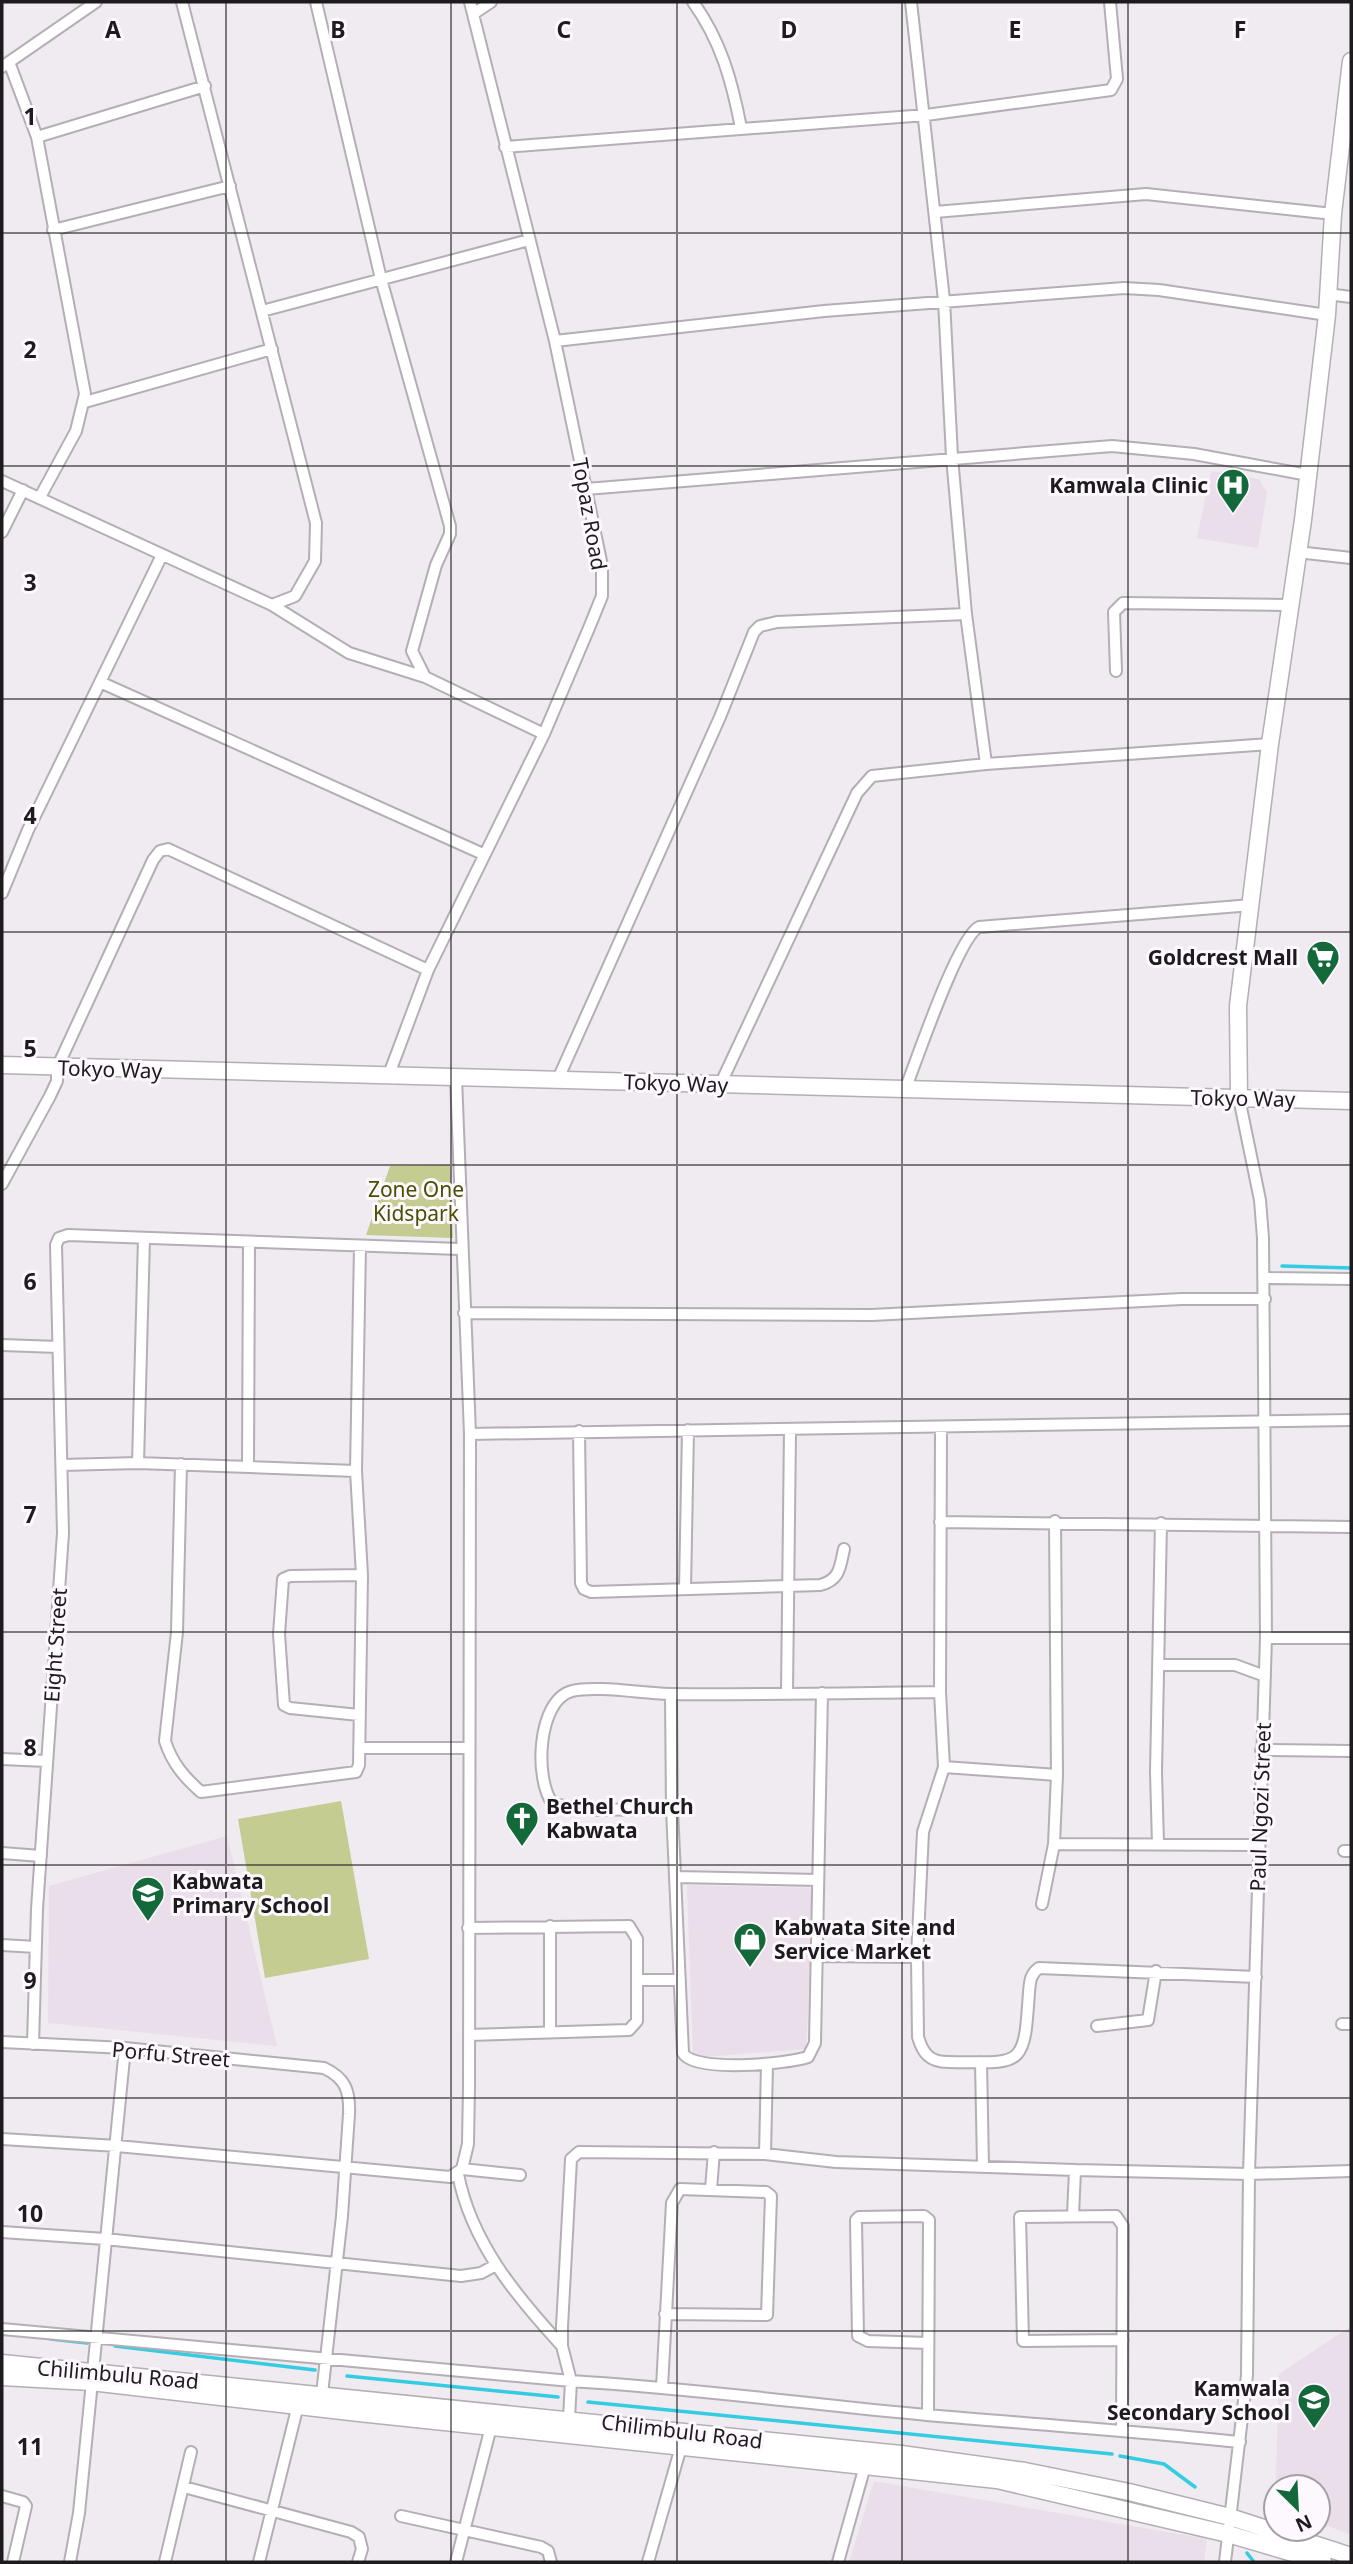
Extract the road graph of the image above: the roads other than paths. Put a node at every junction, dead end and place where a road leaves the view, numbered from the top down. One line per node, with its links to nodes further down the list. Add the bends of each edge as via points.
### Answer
1 (76, 2): 10 (street)
2 (96, 2): 10 (street)
3 (182, 2): 14 (street)
4 (316, 2): 25 (street)
5 (470, 2): 11 (street, Topaz Road)
6 (491, 2): 11 (street)
7 (693, 2): 16 (street, via 730,70)
8 (911, 2): 15 (street)
9 (1110, 2): 15 (street, via 1118,79 1111,90)
10 (79, 13): 13 (street)
11 (473, 14): 18 (street, Topaz Road)
12 (1351, 61): 19 (main road)
13 (6, 64): 17 (street)
14 (205, 86): 17 (street); 20 (street)
15 (926, 115): 16 (street); 21 (street)
16 (741, 128): 18 (street)
17 (37, 137): 23 (street)
18 (505, 147): 24 (street, Topaz Road)
19 (1345, 172): 22 (main road)
20 (230, 186): 23 (street); 29 (street)
21 (935, 212): 22 (street, via 1146,194); 28 (street)
22 (1333, 214): 26 (main road)
23 (53, 230): 33 (street)
24 (529, 240): 25 (street); 31 (street, Topaz Road)
25 (380, 279): 29 (street); 48 (street, via 450,526 411,645)
26 (1327, 294): 27 (street); 30 (main road)
27 (1351, 297)
28 (944, 300): 30 (street, via 1140,288); 31 (street); 34 (street)
29 (262, 311): 32 (street)
30 (1327, 315): 35 (main road)
31 (555, 341): 37 (street, Topaz Road)
32 (272, 349): 33 (street); 44 (street, via 317,538 315,561 295,596)
33 (85, 402): 39 (street, via 76,431)
34 (952, 457): 35 (street, via 1112,446 1194,454); 37 (street); 46 (street)
35 (1308, 475): 41 (main road)
36 (2, 481): 38 (street)
37 (586, 489): 50 (street, Topaz Road, via 602,566 602,596)
38 (23, 490): 39 (street); 40 (street)
39 (40, 497): 42 (street)
40 (2, 532)
41 (1297, 552): 43 (street); 45 (main road)
42 (162, 555): 44 (street); 49 (street)
43 (1351, 558)
44 (272, 605): 48 (street, via 349,653)
45 (1287, 605): 47 (street, via 1122,603 1114,612); 51 (main road)
46 (966, 614): 52 (street); 61 (street, via 777,622 754,632)
47 (1116, 671)
48 (425, 677): 50 (street)
49 (100, 682): 53 (street); 54 (street)
50 (544, 734): 53 (street, Topaz Road)
51 (1270, 744): 52 (street); 55 (main road)
52 (986, 764): 62 (street, via 881,773 861,786)
53 (483, 854): 56 (street, Topaz Road)
54 (2, 893)
55 (1252, 905): 63 (street, via 972,930); 64 (main road, via 1238,1006)
56 (428, 970): 58 (street, via 169,849 160,851); 59 (street, Topaz Road)
57 (2, 1065): 58 (main road, Tokyo Way)
58 (58, 1068): 59 (main road, Tokyo Way); 66 (street, via 50,1096)
59 (388, 1077): 60 (main road, Tokyo Way)
60 (456, 1078): 61 (main road, Tokyo Way); 70 (street)
61 (558, 1079): 62 (main road, Tokyo Way)
62 (720, 1085): 63 (main road, Tokyo Way)
63 (905, 1090): 64 (main road, Tokyo Way)
64 (1239, 1098): 65 (main road, Tokyo Way); 71 (street, Paul Ngozi Street, via 1260,1200)
65 (1351, 1101)
66 (2, 1184)
67 (144, 1238): 68 (street); 76 (street, Eight Street, via 59,1238); 84 (street)
68 (250, 1242): 69 (street); 87 (street)
69 (360, 1246): 70 (street); 88 (street)
70 (460, 1250): 74 (street)
71 (1264, 1278): 72 (street); 73 (street, Paul Ngozi Street)
72 (1351, 1279)
73 (1265, 1299): 74 (street, via 872,1315); 78 (street, Paul Ngozi Street)
74 (464, 1313): 83 (street)
75 (2, 1345): 76 (street)
76 (58, 1347): 86 (street, Eight Street)
77 (1351, 1420): 78 (street)
78 (1264, 1421): 79 (street); 92 (street, Paul Ngozi Street)
79 (941, 1428): 81 (street); 90 (street)
80 (688, 1430): 81 (street); 82 (street); 97 (street)
81 (790, 1430): 96 (street)
82 (579, 1431): 83 (street); 97 (street, via 584,1589)
83 (470, 1434): 108 (street)
84 (138, 1462): 85 (street); 86 (street)
85 (181, 1464): 87 (street); 107 (street, via 177,1632 165,1741 169,1756 201,1792 356,1772)
86 (62, 1465): 112 (street, Eight Street, via 63,1533)
87 (248, 1468): 88 (street)
88 (356, 1471): 95 (street)
89 (1055, 1521): 90 (street); 91 (street); 114 (street)
90 (940, 1522): 102 (street)
91 (1161, 1523): 92 (street); 100 (street)
92 (1266, 1524): 93 (street); 98 (street, Paul Ngozi Street)
93 (1351, 1527)
94 (844, 1549): 96 (street, via 832,1582)
95 (362, 1575): 106 (street); 106 (street, via 283,1579 279,1634 284,1705)
96 (788, 1586): 97 (street); 103 (street)
97 (685, 1589)
98 (1266, 1638): 99 (street); 101 (street, Paul Ngozi Street)
99 (1351, 1638)
100 (1160, 1665): 101 (street, via 1235,1665); 117 (street)
101 (1265, 1676): 109 (street, Paul Ngozi Street)
102 (940, 1692): 104 (street); 113 (street)
103 (787, 1693): 104 (street); 105 (street)
104 (822, 1693): 122 (street)
105 (671, 1694): 115 (street); 115 (street, via 565,1693 547,1722 541,1776 546,1796 562,1808)
106 (359, 1715): 107 (street)
107 (359, 1748): 108 (street)
108 (469, 1748): 125 (street)
109 (1261, 1750): 110 (street); 118 (street, Paul Ngozi Street)
110 (1351, 1751)
111 (2, 1759): 112 (street)
112 (46, 1761): 120 (street, Eight Street)
113 (944, 1767): 114 (street); 129 (street, via 923,1832)
114 (1057, 1776): 116 (street)
115 (672, 1809): 121 (street)
116 (1054, 1844): 117 (street); 123 (street)
117 (1158, 1844): 118 (street)
118 (1259, 1845): 131 (street, Paul Ngozi Street)
119 (2, 1853): 120 (street)
120 (41, 1856): 127 (street, Eight Street)
121 (676, 1877): 122 (street); 133 (street)
122 (818, 1880): 128 (street)
123 (1042, 1904)
124 (550, 1926): 125 (street); 132 (street, via 633,1928); 135 (street)
125 (468, 1928): 136 (street)
126 (2, 1945): 127 (street)
127 (36, 1947): 138 (street, Eight Street)
128 (817, 1956): 129 (street); 141 (street, via 813,2051 791,2063)
129 (917, 1957): 140 (street, via 922,2048 939,2062)
130 (1156, 1970): 131 (street); 134 (street, via 1148,2020); 140 (street, via 1039,1968 1030,1981 1026,2044 1020,2054)
131 (1256, 1977): 151 (street, Paul Ngozi Street)
132 (637, 1980): 133 (street); 135 (street, via 637,2021 629,2030)
133 (680, 1980): 141 (street, via 686,2058 698,2063)
134 (1097, 2026)
135 (550, 2032): 136 (street)
136 (469, 2035): 150 (street, via 468,2144)
137 (2, 2042): 138 (street, Porfu Street)
138 (33, 2044): 139 (street, Porfu Street)
139 (125, 2048): 143 (street); 147 (street, Porfu Street, via 324,2068 339,2076 349,2097)
140 (981, 2062): 146 (street)
141 (767, 2065): 145 (street)
142 (2, 2139): 143 (street)
143 (117, 2146): 147 (street); 156 (street)
144 (714, 2152): 145 (street); 153 (street); 164 (street, via 574,2154)
145 (765, 2154): 146 (street, via 836,2162)
146 (983, 2167): 148 (street)
147 (346, 2169): 150 (street, via 450,2177); 157 (street)
148 (1075, 2170): 151 (street); 154 (street)
149 (1351, 2171): 151 (street)
150 (460, 2172): 152 (street); 158 (street, via 466,2207)
151 (1249, 2174): 177 (street, Paul Ngozi Street, via 1247,2375)
152 (520, 2175)
153 (711, 2189): 159 (street, via 675,2193); 159 (street, via 771,2196 768,2312 765,2316)
154 (1073, 2215): 162 (street, via 1121,2220); 162 (street, via 1020,2217 1020,2337 1026,2343)
155 (2, 2232): 156 (street)
156 (104, 2239): 157 (street); 161 (street)
157 (335, 2262): 158 (street, via 461,2276); 165 (street)
158 (496, 2265): 164 (street)
159 (665, 2314): 170 (street)
160 (2, 2329): 161 (street)
161 (94, 2336): 165 (street); 167 (street)
162 (1123, 2340): 176 (street)
163 (928, 2343): 163 (street, via 867,2341 858,2336 859,2217 924,2216 929,2220); 173 (street)
164 (562, 2346): 169 (street)
165 (326, 2357): 169 (street); 171 (street)
166 (2, 2363): 167 (main road, Chilimbulu Road)
167 (91, 2376): 168 (main road, Chilimbulu Road); 171 (main road, Chilimbulu Road); 172 (main road, Chilimbulu Road); 190 (street)
168 (2, 2377)
169 (571, 2381): 170 (street); 174 (street)
170 (662, 2386): 173 (street)
171 (322, 2394): 174 (main road, Chilimbulu Road)
172 (298, 2405): 175 (main road, Chilimbulu Road); 183 (street)
173 (928, 2415): 176 (street)
174 (569, 2418): 185 (main road, Chilimbulu Road, via 1025,2471)
175 (491, 2427): 178 (main road, Chilimbulu Road); 186 (street)
176 (1122, 2430): 177 (street)
177 (1240, 2442): 185 (street, Paul Ngozi Street)
178 (681, 2447): 180 (main road, Chilimbulu Road); 196 (street)
179 (191, 2452): 181 (street)
180 (865, 2466): 187 (main road, Chilimbulu Road, via 1037,2487); 197 (street)
181 (184, 2487): 183 (street); 191 (street)
182 (2, 2496): 189 (street, via 26,2506)
183 (271, 2509): 192 (street); 193 (street, via 359,2537)
184 (401, 2516): 186 (street)
185 (1230, 2517): 187 (street, Paul Ngozi Street); 188 (main road, Chilimbulu Road)
186 (463, 2533): 194 (street); 195 (street, via 541,2547 548,2551)
187 (1228, 2534): 198 (street, Paul Ngozi Street); 199 (main road, Chilimbulu Road)
188 (1351, 2556)
189 (13, 2562)
190 (70, 2562)
191 (165, 2562)
192 (259, 2562)
193 (358, 2562)
194 (456, 2562)
195 (551, 2562)
196 (648, 2562)
197 (838, 2562)
198 (1225, 2562)
199 (1323, 2562)

